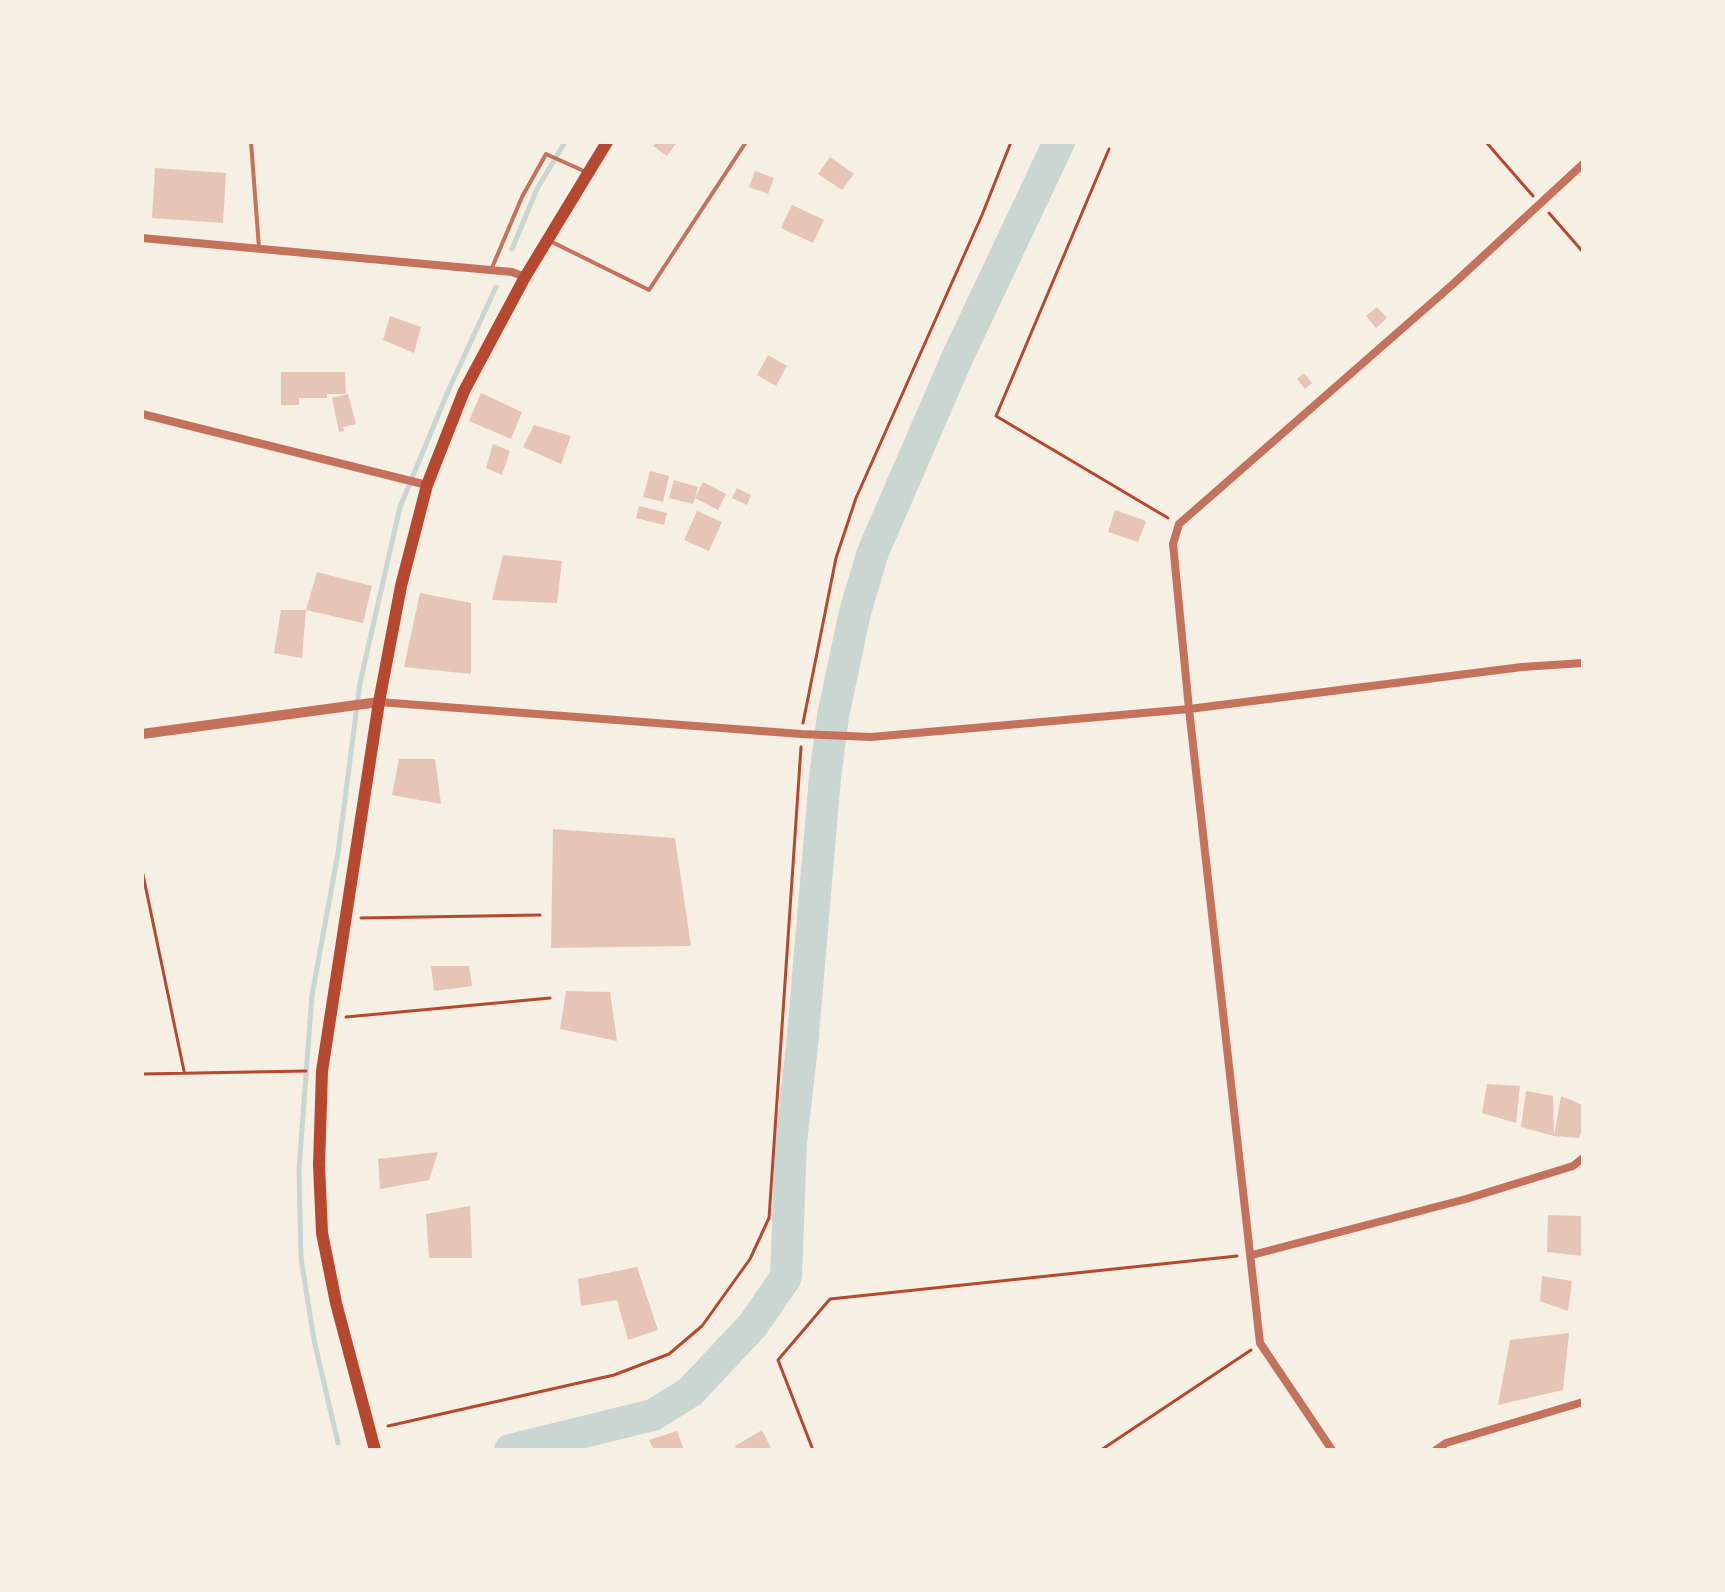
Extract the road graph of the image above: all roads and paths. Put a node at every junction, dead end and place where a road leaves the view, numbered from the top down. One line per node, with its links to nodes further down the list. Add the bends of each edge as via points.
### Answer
1 (251, 142): 10 (lane)
2 (607, 142): 7 (main road)
3 (746, 142): 9 (lane, via 649,290)
4 (1011, 142): 20 (path, via 856,498 836,558)
5 (1109, 149): 15 (path, via 996,416)
6 (1583, 164): 15 (street)
7 (588, 173): 9 (main road); 11 (lane, via 546,154)
8 (142, 238): 10 (street)
9 (548, 240): 12 (main road)
10 (259, 248): 11 (street)
11 (491, 270): 12 (street)
12 (525, 277): 14 (main road, via 464,391)
13 (142, 414): 14 (street)
14 (427, 485): 17 (main road)
15 (1179, 524): 18 (street, via 1173,544)
16 (1583, 663): 18 (street)
17 (379, 702): 19 (street); 20 (street); 23 (main road)
18 (1189, 709): 20 (street, via 871,737); 30 (street)
19 (142, 734)
20 (805, 734): 33 (path, via 769,1218 750,1259 702,1326 669,1354 614,1375)
21 (142, 870): 26 (path)
22 (540, 915): 23 (path)
23 (345, 919): 25 (main road)
24 (550, 998): 25 (path)
25 (330, 1019): 27 (main road)
26 (184, 1071): 27 (path); 28 (path)
27 (322, 1071): 34 (main road, via 322,1233)
28 (142, 1074)
29 (1583, 1158): 30 (street, via 1573,1166 1466,1199)
30 (1252, 1255): 31 (street); 35 (path, via 830,1299 778,1360)
31 (1260, 1343): 36 (path); 37 (street)
32 (1583, 1402): 38 (street)
33 (388, 1426)
34 (375, 1449)
35 (813, 1450)
36 (1101, 1450)
37 (1332, 1450)
38 (1436, 1450)

